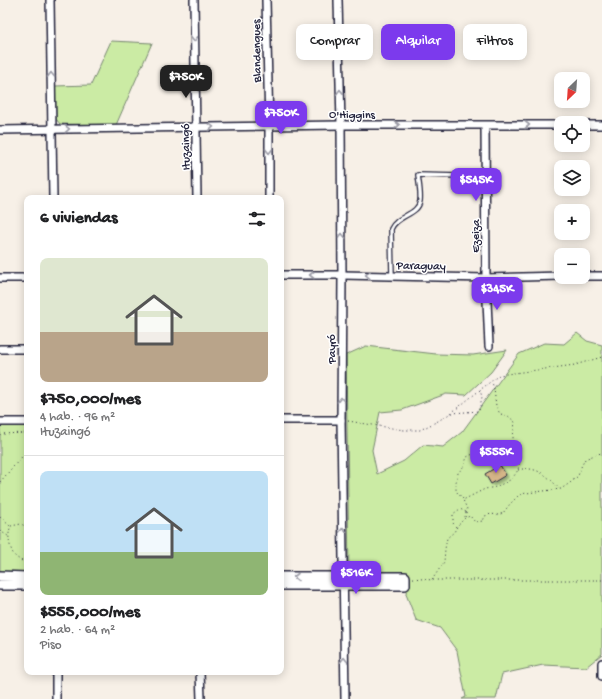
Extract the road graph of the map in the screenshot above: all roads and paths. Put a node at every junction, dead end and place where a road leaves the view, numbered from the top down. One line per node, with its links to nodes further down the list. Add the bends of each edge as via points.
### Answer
1 (50, 0): 12 (street, one-way to 1)
2 (194, 0): 11 (street, Ituzaingó, one-way to 11)
3 (266, 0): 9 (street, Blandengues)
4 (338, 0): 5 (street, Payró, one-way to 4)
5 (341, 125): 9 (street, O'Higgins); 10 (street, O'Higgins, one-way to 10); 19 (street, Payró, one-way to 5)
6 (554, 125): 10 (street, O'Higgins, one-way to 6)
7 (590, 125): 8 (street)
8 (602, 125)
9 (269, 126): 11 (street, O'Higgins, one-way to 9); 17 (street, Blandengues, one-way to 17)
10 (485, 126): 26 (street, Ezeiza)
11 (196, 127): 12 (street, O'Higgins, one-way to 11); 16 (street, Ituzaingó)
12 (52, 129): 13 (street, O'Higgins); 15 (street)
13 (0, 130)
14 (461, 176): 20 (lane, via 418,175 420,203 416,210 397,220 391,229)
15 (52, 195)
16 (197, 195)
17 (269, 195)
18 (284, 275): 19 (street, Paraguay, one-way to 18)
19 (342, 275): 20 (street, Paraguay, one-way to 19); 35 (street, Payró, one-way to 19)
20 (392, 276): 26 (street, Paraguay)
21 (554, 276): 26 (street, Paraguay)
22 (590, 276): 23 (street)
23 (602, 276)
24 (0, 278): 25 (street)
25 (24, 278)
26 (486, 278): 27 (street, Ezeiza)
27 (489, 346)
28 (0, 349): 29 (street)
29 (24, 349)
30 (602, 357): 31 (path, via 575,365 499,375)
31 (491, 381): 32 (path); 43 (path, via 500,414 507,415 515,422 513,436 514,448 520,460)
32 (480, 390): 33 (path); 33 (path, via 482,397 479,411)
33 (451, 413): 35 (path, via 420,430 404,430)
34 (284, 420): 35 (street)
35 (341, 420): 62 (street, Payró, one-way to 35)
36 (0, 422): 37 (street)
37 (24, 422)
38 (24, 433): 39 (path)
39 (0, 434)
40 (477, 452): 46 (path, via 467,457 458,473 456,491)
41 (602, 453): 45 (path, via 585,459 578,476)
42 (24, 454): 44 (path)
43 (518, 470): 45 (path, via 525,468 540,471); 46 (path, via 512,479)
44 (0, 482)
45 (559, 489): 49 (path, via 526,493 519,496 503,513 485,516 483,520 476,522 470,516)
46 (463, 500): 47 (path)
47 (467, 512): 49 (path); 52 (path, via 460,509 453,514 453,523)
48 (0, 517): 50 (path)
49 (465, 518): 52 (path)
50 (11, 526): 51 (path); 54 (path)
51 (24, 526)
52 (457, 527): 60 (path, via 448,538 444,562)
53 (0, 531): 54 (path)
54 (9, 536): 55 (path, via 14,555)
55 (24, 562)
56 (0, 576): 57 (street)
57 (24, 576)
58 (284, 577): 62 (street, one-way to 58)
59 (405, 577): 60 (path); 62 (street, via 406,585)
60 (432, 580): 61 (path)
61 (602, 580)
62 (343, 581): 65 (street); 72 (street, Payró, one-way to 62)
63 (0, 585): 64 (street)
64 (24, 585)
65 (284, 585)
66 (602, 664): 69 (street)
67 (56, 675): 70 (street)
68 (200, 675): 71 (street)
69 (602, 676)
70 (56, 699)
71 (201, 699)
72 (345, 699)

